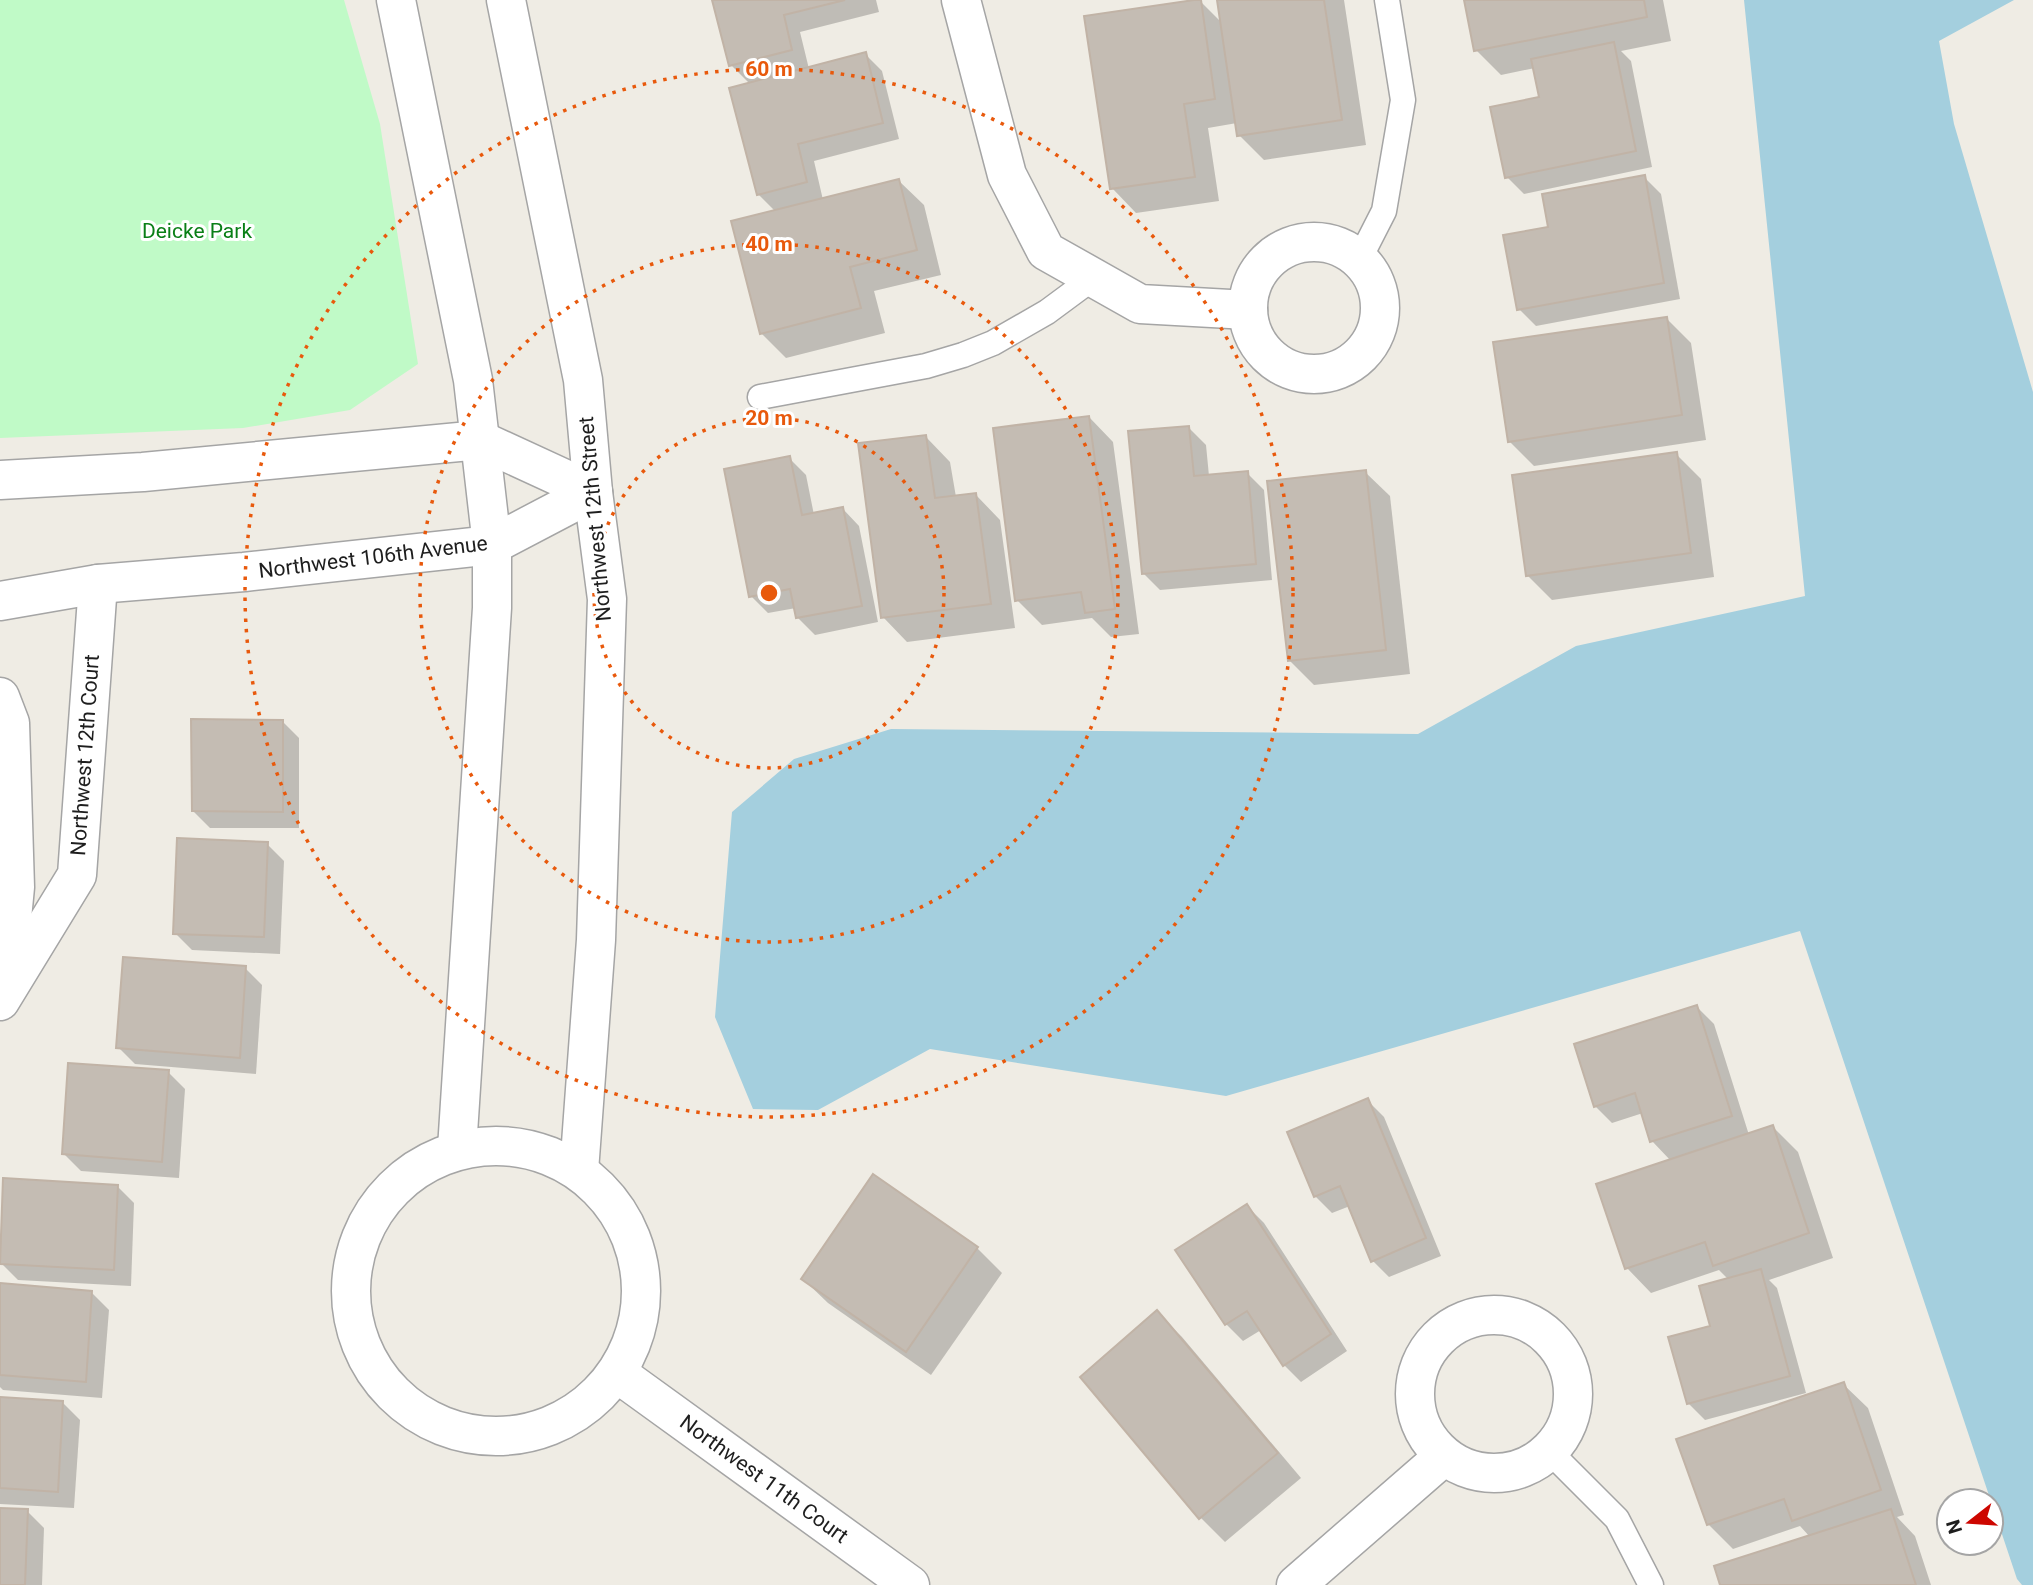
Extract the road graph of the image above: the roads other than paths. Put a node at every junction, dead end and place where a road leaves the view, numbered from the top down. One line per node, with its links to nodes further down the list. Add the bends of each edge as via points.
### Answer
1 (396, 0): 9 (street, via 474,380)
2 (506, 0): 11 (street, Northwest 12th Street, via 583,380)
3 (961, 0): 6 (street, via 1007,175 1046,251)
4 (1387, 0): 5 (lane, via 1403,100 1384,211)
5 (1359, 260): 7 (street, via 1342,248 1320,242 1298,243 1278,252 1256,278); 7 (street, via 1373,277 1379,319 1360,356 1342,367 1322,374 1301,373 1281,365 1264,351)
6 (1093, 278): 7 (street, via 1140,304); 8 (lane, via 1048,312 963,355)
7 (1248, 310)
8 (760, 397)
9 (480, 440): 10 (street, via 143,472); 11 (street); 12 (street)
10 (0, 480)
11 (593, 492): 12 (street, Northwest 106th Avenue); 18 (street, Northwest 12th Street, via 607,599 596,940)
12 (492, 545): 13 (street, Northwest 106th Avenue); 17 (street, via 492,608)
13 (98, 584): 14 (street, Northwest 106th Avenue); 16 (street, Northwest 12th Court, via 76,875)
14 (0, 601)
15 (0, 697): 16 (street, Northwest 12th Court, via 10,723 15,887)
16 (3, 995)
17 (457, 1149): 18 (street, via 499,1144 540,1151); 19 (street, via 406,1175 365,1229 351,1273 355,1330 381,1381 424,1419 478,1437 535,1432 586,1407)
18 (579, 1171): 19 (street, via 611,1202 634,1242 643,1287 636,1332)
19 (617, 1373): 22 (street, Northwest 11th Court)
20 (1550, 1452): 21 (street, via 1516,1472 1478,1473); 21 (street, via 1569,1420 1573,1382 1558,1346 1527,1322 1490,1314 1453,1325 1426,1352 1414,1388 1420,1426); 24 (lane, via 1617,1519)
21 (1443, 1457): 23 (street)
22 (910, 1585)
23 (1296, 1585)
24 (1651, 1585)

